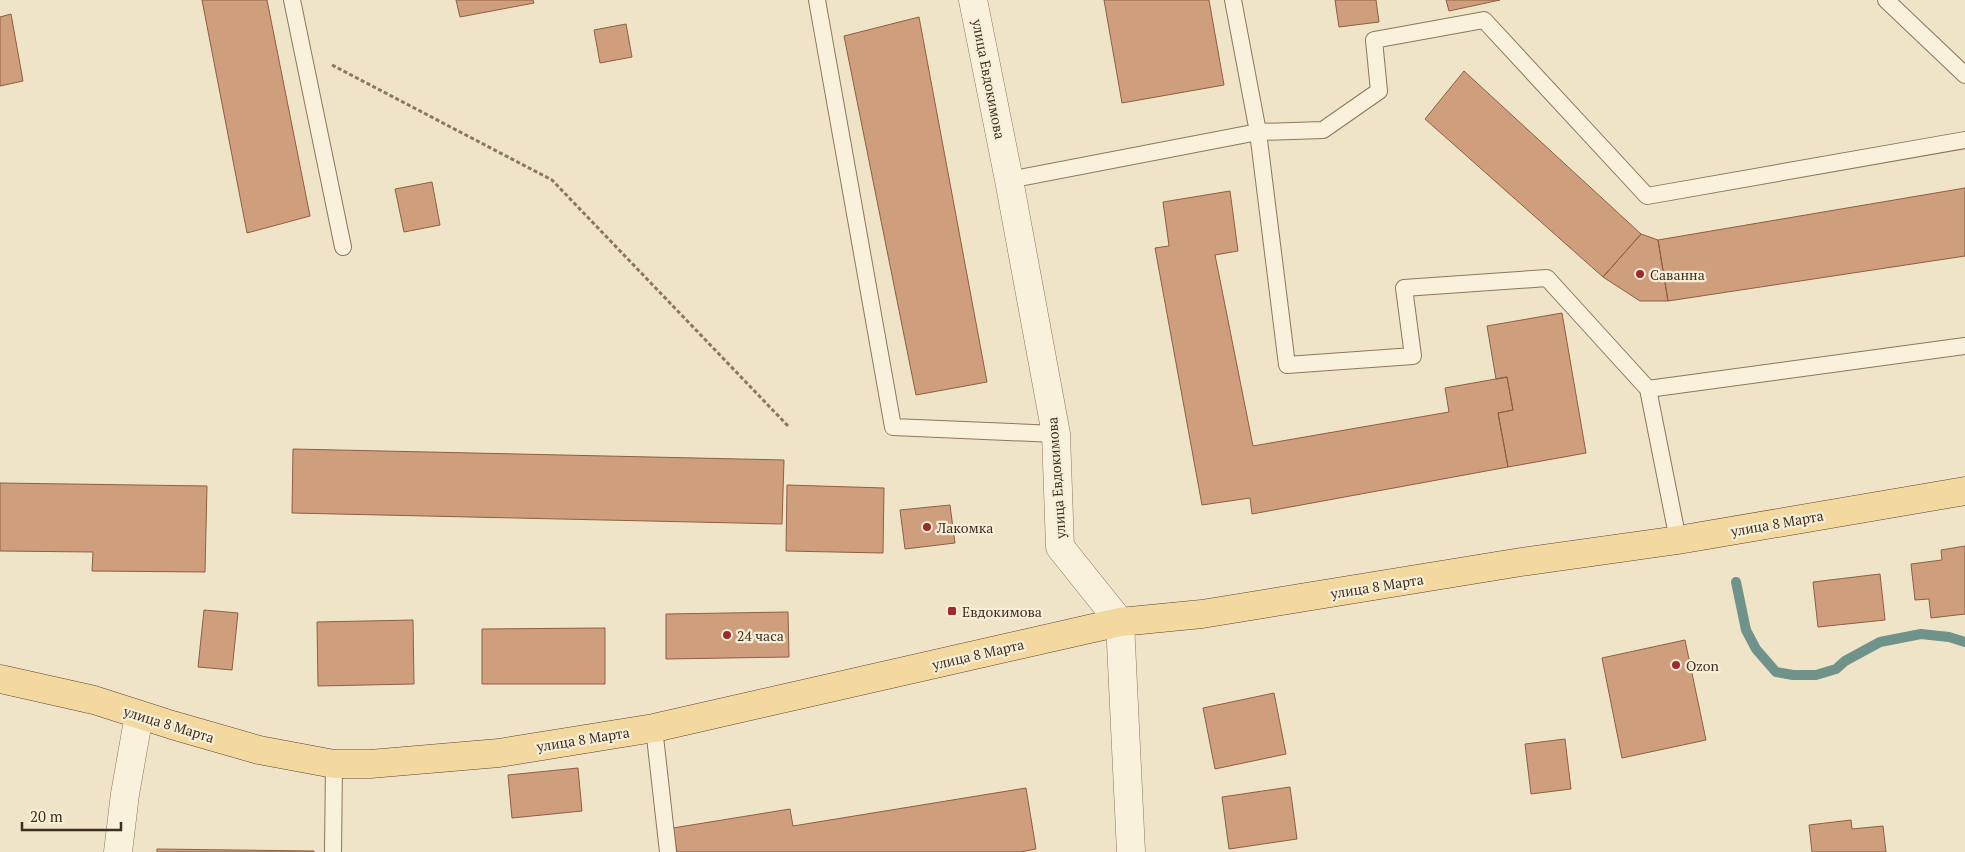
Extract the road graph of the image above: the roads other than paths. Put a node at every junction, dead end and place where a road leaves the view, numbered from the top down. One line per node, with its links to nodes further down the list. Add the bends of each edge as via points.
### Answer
1 (292, 0): 10 (lane)
2 (817, 0): 13 (lane, via 893,427)
3 (973, 0): 9 (street, улица Евдокимова)
4 (1233, 0): 7 (lane)
5 (1886, 0): 6 (lane)
6 (1965, 75)
7 (1258, 132): 8 (lane, via 1323,130 1380,91 1374,40 1484,20 1647,196); 9 (lane); 12 (lane, via 1287,365 1413,356 1404,288 1547,278)
8 (1965, 140)
9 (1009, 180): 13 (street, улица Евдокимова)
10 (343, 247)
11 (1965, 346): 12 (lane)
12 (1648, 389): 15 (lane)
13 (1056, 434): 16 (street, улица Евдокимова, via 1060,547)
14 (1965, 491): 15 (main road, улица 8 Марта)
15 (1678, 540): 16 (main road, улица 8 Марта, via 1202,614)
16 (1120, 622): 19 (main road, улица 8 Марта); 24 (street)
17 (0, 679): 18 (main road, улица 8 Марта, via 94,700)
18 (139, 715): 20 (main road, улица 8 Марта, via 259,750); 21 (street, via 124,794)
19 (654, 728): 20 (main road, улица 8 Марта, via 499,753); 23 (lane)
20 (334, 764): 22 (lane)
21 (118, 852)
22 (332, 852)
23 (668, 852)
24 (1131, 852)

